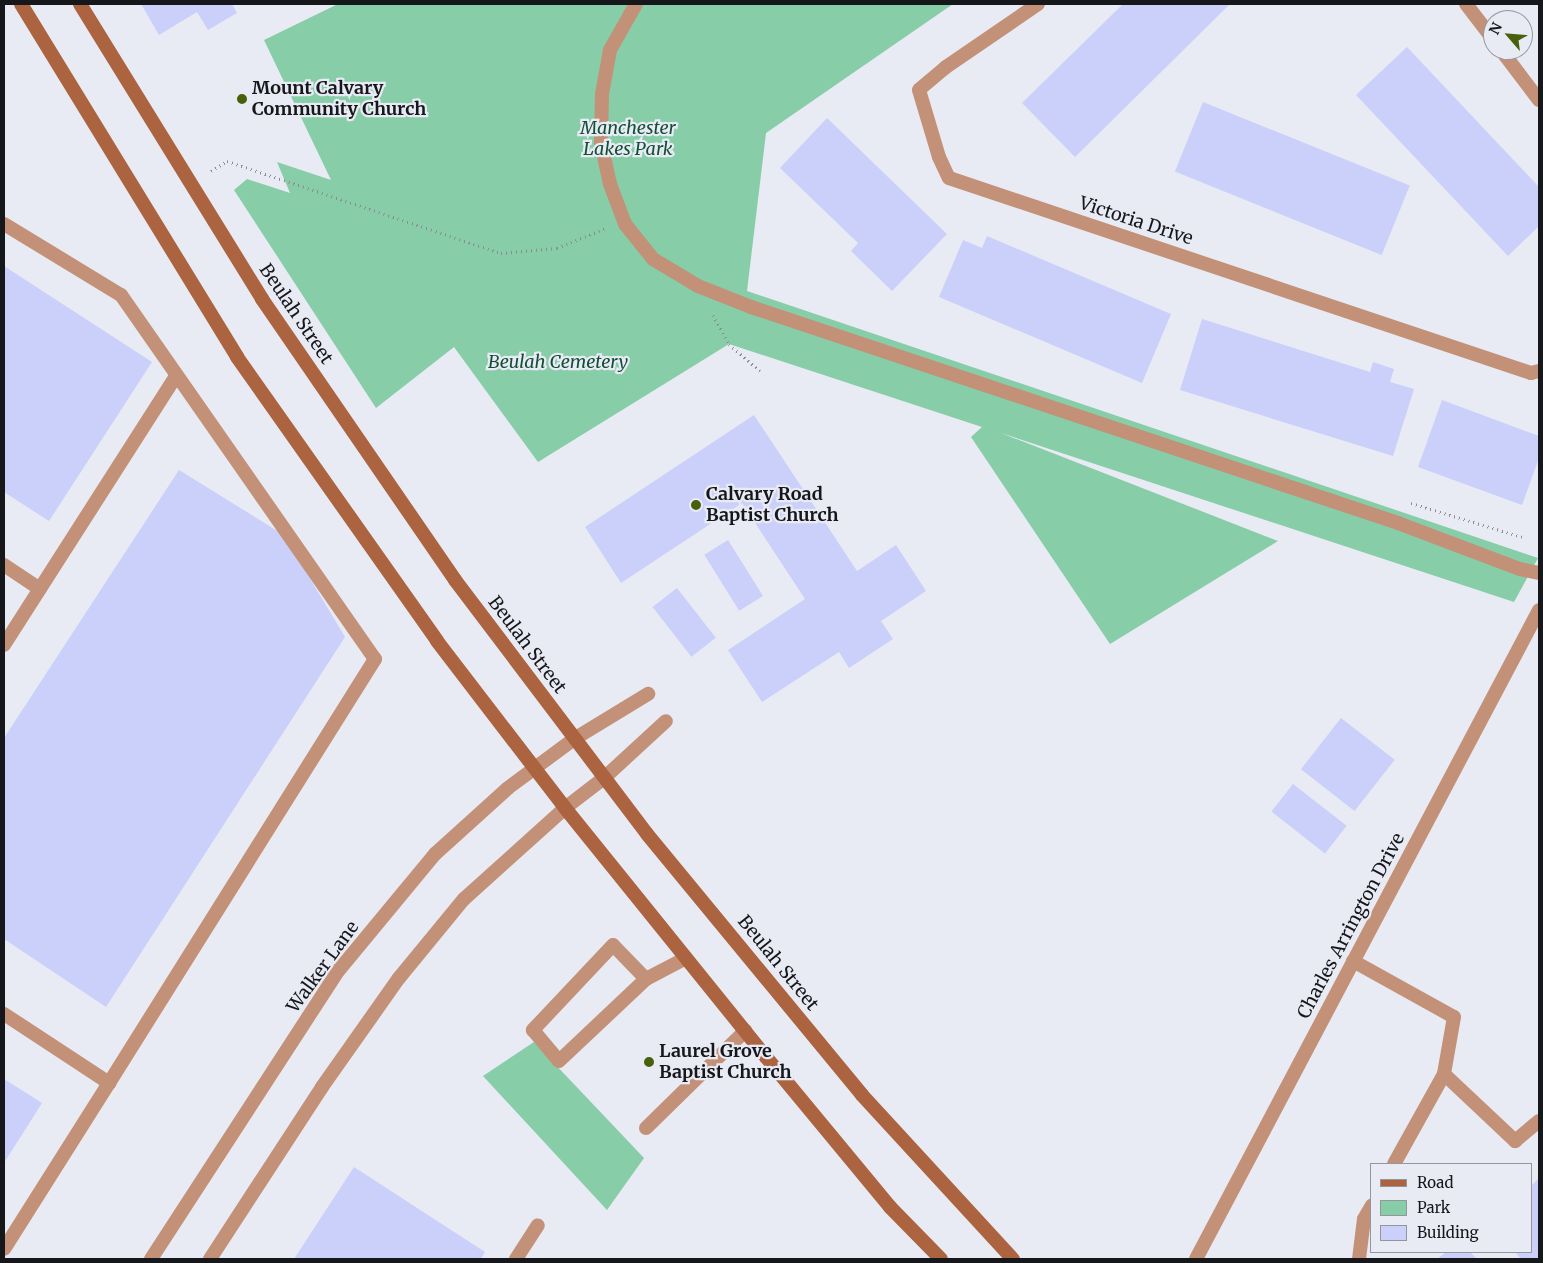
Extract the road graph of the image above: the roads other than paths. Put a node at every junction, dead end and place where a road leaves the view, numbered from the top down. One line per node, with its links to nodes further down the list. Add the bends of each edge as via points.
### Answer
1 (21, 4): 20 (main road, via 237,358 437,641)
2 (80, 4): 19 (main road, Beulah Street, via 262,299 454,580)
3 (636, 4): 13 (street, via 610,50 602,94 601,143 610,184 624,220 653,259 698,286 751,307)
4 (1038, 4): 10 (street, Victoria Drive, via 918,90 949,178 1532,373)
5 (1466, 4): 6 (street)
6 (1483, 26)
7 (1509, 60): 8 (street)
8 (1539, 100)
9 (4, 224): 11 (street, via 121,295)
10 (1539, 371)
11 (176, 376): 14 (street); 29 (street, via 375,659)
12 (4, 566): 14 (street)
13 (1539, 573)
14 (40, 589): 16 (street)
15 (1539, 610): 24 (street, Charles Arrington Drive)
16 (4, 645)
17 (648, 694): 19 (street, Walker Lane)
18 (666, 721): 21 (street)
19 (574, 739): 20 (street, Walker Lane); 21 (main road, Beulah Street)
20 (533, 768): 22 (main road); 36 (street, Walker Lane, via 435,854 339,970)
21 (604, 778): 22 (street); 40 (main road, Beulah Street, via 862,1095)
22 (565, 808): 23 (main road); 37 (street, via 464,898 399,978 322,1087)
23 (686, 958): 25 (street); 27 (main road)
24 (1353, 961): 28 (street, via 1454,1018); 41 (street, Charles Arrington Drive)
25 (646, 978): 25 (street, via 613,945 533,1030 559,1061)
26 (4, 1014): 29 (street)
27 (746, 1031): 31 (street); 39 (main road, via 890,1207)
28 (1444, 1074): 30 (street, via 1515,1141); 32 (street)
29 (109, 1083): 35 (street)
30 (1539, 1121)
31 (646, 1128)
32 (1395, 1163)
33 (1370, 1208): 42 (street, via 1364,1219)
34 (538, 1225): 38 (street)
35 (4, 1249)
36 (151, 1259)
37 (210, 1259)
38 (516, 1259)
39 (941, 1259)
40 (1013, 1259)
41 (1196, 1259)
42 (1359, 1259)

